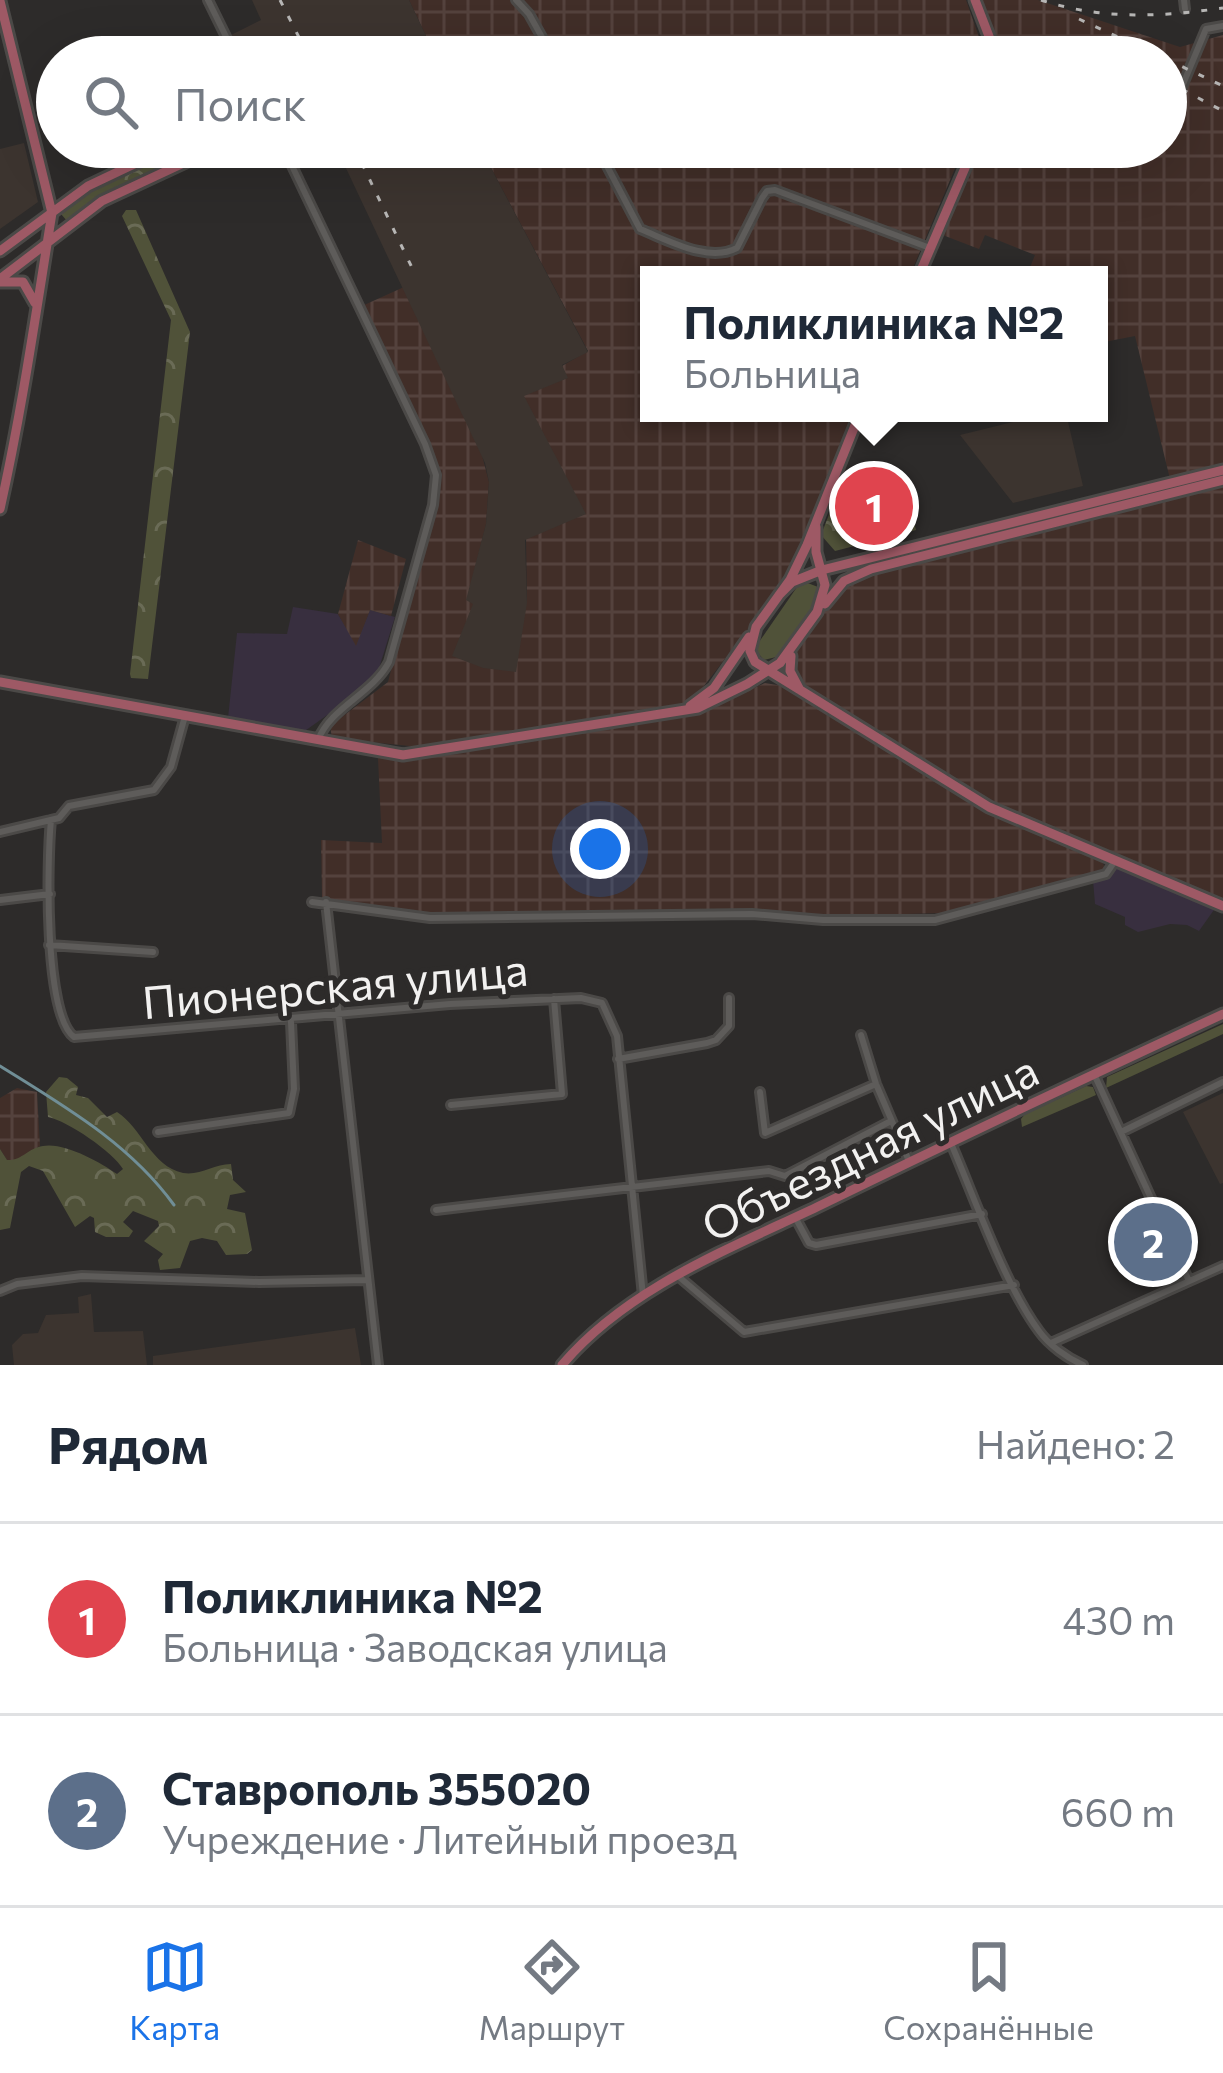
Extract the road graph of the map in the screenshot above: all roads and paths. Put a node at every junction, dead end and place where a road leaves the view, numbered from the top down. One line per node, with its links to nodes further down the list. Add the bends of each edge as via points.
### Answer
1 (208, 0): 7 (street)
2 (516, 0): 8 (street)
3 (976, 0): 9 (main road)
4 (0, 2): 5 (main road)
5 (2, 18): 11 (main road)
6 (1223, 26): 10 (street, via 1206,29)
7 (226, 36)
8 (542, 36)
9 (990, 36)
10 (1187, 76)
11 (36, 151)
12 (40, 168): 18 (main road)
13 (123, 168): 18 (main road)
14 (173, 168): 19 (main road, via 102,201)
15 (293, 168): 46 (street, via 436,475 389,662)
16 (608, 168): 20 (street, via 640,230 691,248 737,248 762,198 775,190)
17 (965, 168): 20 (main road)
18 (52, 213): 19 (main road); 21 (main road)
19 (44, 245): 23 (main road); 24 (main road)
20 (930, 248): 22 (main road)
21 (0, 251)
22 (923, 266)
23 (0, 280): 24 (main road, via 22,282)
24 (35, 311): 28 (main road)
25 (857, 422): 29 (main road)
26 (1223, 470): 31 (main road)
27 (1223, 480): 36 (main road, via 871,569 844,581)
28 (0, 509)
29 (816, 527): 30 (main road); 34 (main road)
30 (816, 552): 31 (main road); 32 (main road)
31 (838, 566): 32 (main road)
32 (822, 570): 33 (main road); 35 (main road)
33 (799, 578): 34 (main road); 35 (main road, via 817,581)
34 (779, 595): 37 (main road)
35 (824, 596): 36 (main road)
36 (817, 612): 38 (main road)
37 (756, 627): 39 (main road, via 750,651); 44 (main road, via 713,688)
38 (793, 647): 39 (main road); 43 (main road, via 790,671)
39 (771, 669): 41 (main road); 42 (main road)
40 (0, 682): 45 (main road)
41 (748, 684): 42 (main road); 44 (main road)
42 (786, 684): 43 (main road)
43 (803, 694): 49 (main road, via 989,807)
44 (680, 710): 46 (main road, via 403,754)
45 (185, 716): 46 (main road); 47 (street, via 160,787 70,806)
46 (318, 740)
47 (51, 820): 48 (street); 50 (street)
48 (0, 832)
49 (1115, 861): 53 (street, via 1106,874 954,917 430,918); 54 (main road)
50 (50, 894): 51 (street); 55 (street)
51 (0, 900)
52 (312, 902): 53 (street)
53 (326, 902): 60 (street)
54 (1223, 906)
55 (50, 945): 56 (street); 63 (street, via 64,1026)
56 (153, 952)
57 (554, 998): 60 (street, Пионерская улица); 65 (street, Пионерская улица, via 602,1003); 70 (street, via 562,1094)
58 (729, 998): 65 (street, via 729,1026 716,1040)
59 (1223, 1014): 66 (main road, Объездная улица)
60 (337, 1016): 61 (street, Пионерская улица); 83 (street)
61 (291, 1021): 63 (street, Пионерская улица); 72 (street, via 289,1113)
62 (861, 1034): 68 (street)
63 (73, 1036): 64 (street)
64 (68, 1047)
65 (619, 1059): 76 (street)
66 (1094, 1074): 73 (street); 74 (main road, Объездная улица)
67 (1223, 1082): 73 (street)
68 (876, 1084): 69 (street, via 765,1133); 71 (street)
69 (760, 1092)
70 (451, 1105)
71 (891, 1121): 75 (street); 76 (street, via 784,1176 769,1171)
72 (158, 1132)
73 (1121, 1132): 84 (street)
74 (950, 1141): 75 (main road, Объездная улица); 78 (street)
75 (909, 1161): 79 (main road, Объездная улица)
76 (632, 1188): 77 (street); 88 (street)
77 (436, 1210)
78 (982, 1214): 79 (street, via 816,1245); 86 (street)
79 (795, 1217): 81 (main road, Объездная улица)
80 (1223, 1266): 84 (street)
81 (678, 1276): 86 (street, via 744,1332); 88 (main road, Объездная улица)
82 (0, 1280): 85 (street)
83 (367, 1280): 85 (street, via 82,1276); 90 (street)
84 (1189, 1281): 89 (street)
85 (16, 1284): 87 (street)
86 (1014, 1285): 89 (street)
87 (0, 1291)
88 (643, 1296): 91 (main road, Объездная улица)
89 (1051, 1343): 92 (street)
90 (378, 1365)
91 (562, 1365)
92 (1083, 1365)

